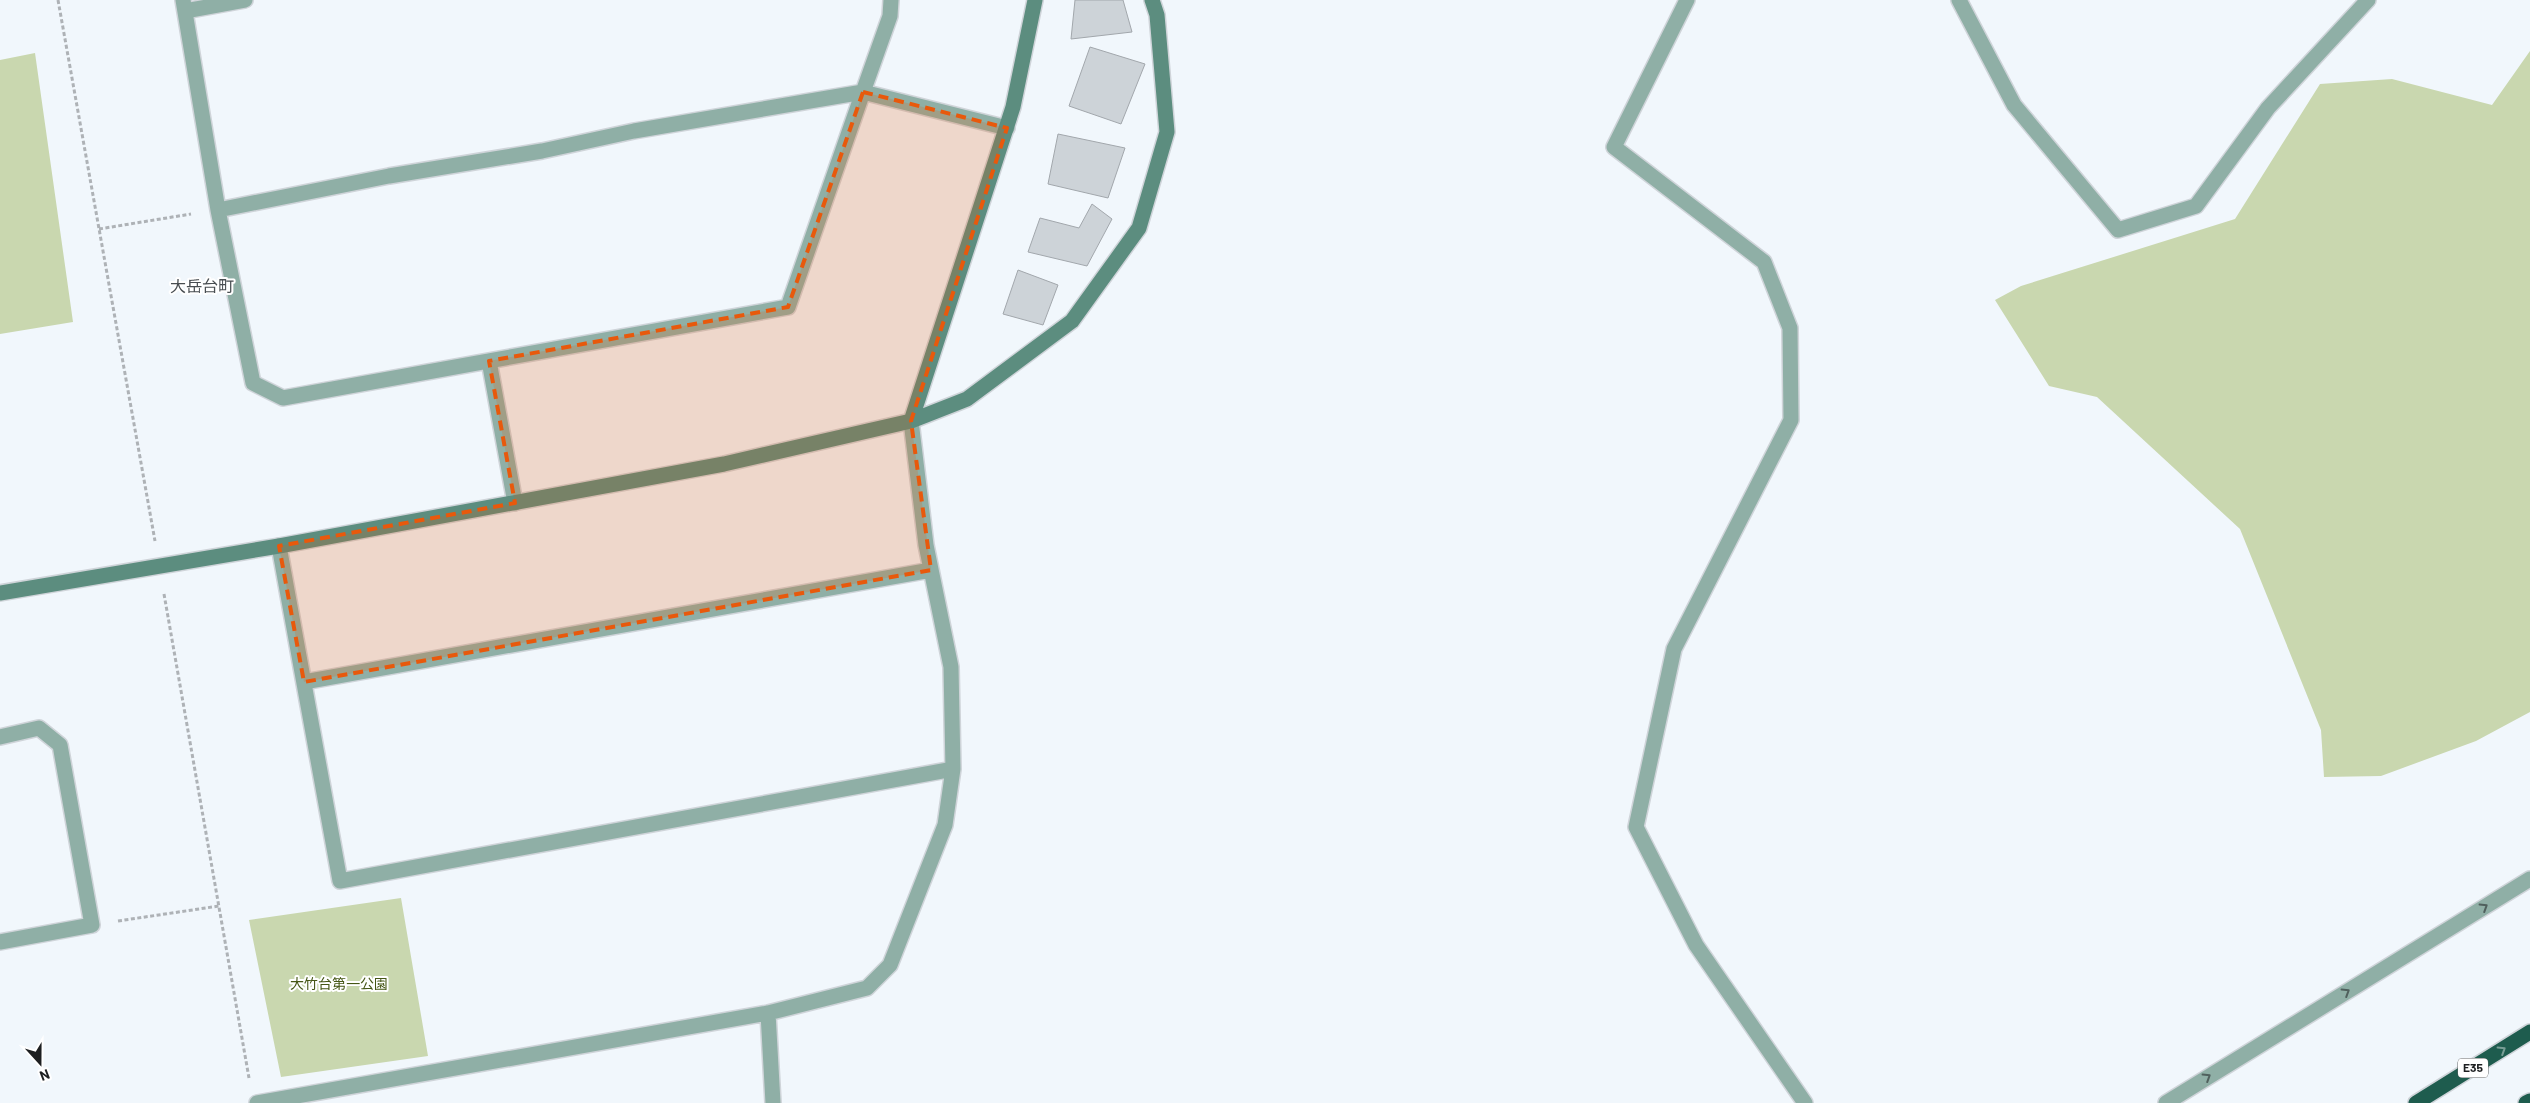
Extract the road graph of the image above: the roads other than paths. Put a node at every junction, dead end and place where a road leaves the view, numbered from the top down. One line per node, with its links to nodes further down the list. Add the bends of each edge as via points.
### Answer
1 (245, 0): 8 (street)
2 (891, 0): 9 (street, via 890,16)
3 (1035, 0): 10 (street)
4 (1152, 0): 13 (street, via 1157,15 1167,132 1139,228 1072,321 968,399)
5 (1687, 0): 28 (street, via 1614,147 1764,262 1790,328 1791,420 1674,649 1636,826 1696,946)
6 (2368, 0): 7 (street, via 2268,108 2196,206 2118,230 2014,105)
7 (1962, 1)
8 (184, 6): 11 (street)
9 (863, 92): 10 (street); 11 (street, via 634,131); 12 (street, via 788,308)
10 (1006, 128): 13 (street)
11 (218, 210): 12 (street, via 253,383 283,398)
12 (489, 361): 14 (street)
13 (911, 421): 14 (street, via 724,464); 16 (street)
14 (515, 503): 15 (street)
15 (279, 546): 17 (street); 18 (street)
16 (931, 570): 18 (street); 20 (street, via 951,667)
17 (0, 593)
18 (304, 682): 20 (street, via 340,881)
19 (0, 737): 22 (street, via 39,728 60,745 92,925)
20 (953, 769): 23 (street, via 945,826 890,965 867,988)
21 (2530, 879): 29 (street, one-way to 21)
22 (0, 942)
23 (768, 1013): 26 (street); 27 (street)
24 (2530, 1032): 30 (highway, E35, one-way to 24)
25 (2530, 1101): 31 (highway)
26 (257, 1103)
27 (773, 1103)
28 (1805, 1103)
29 (2166, 1103)
30 (2416, 1103)
31 (2526, 1103)

